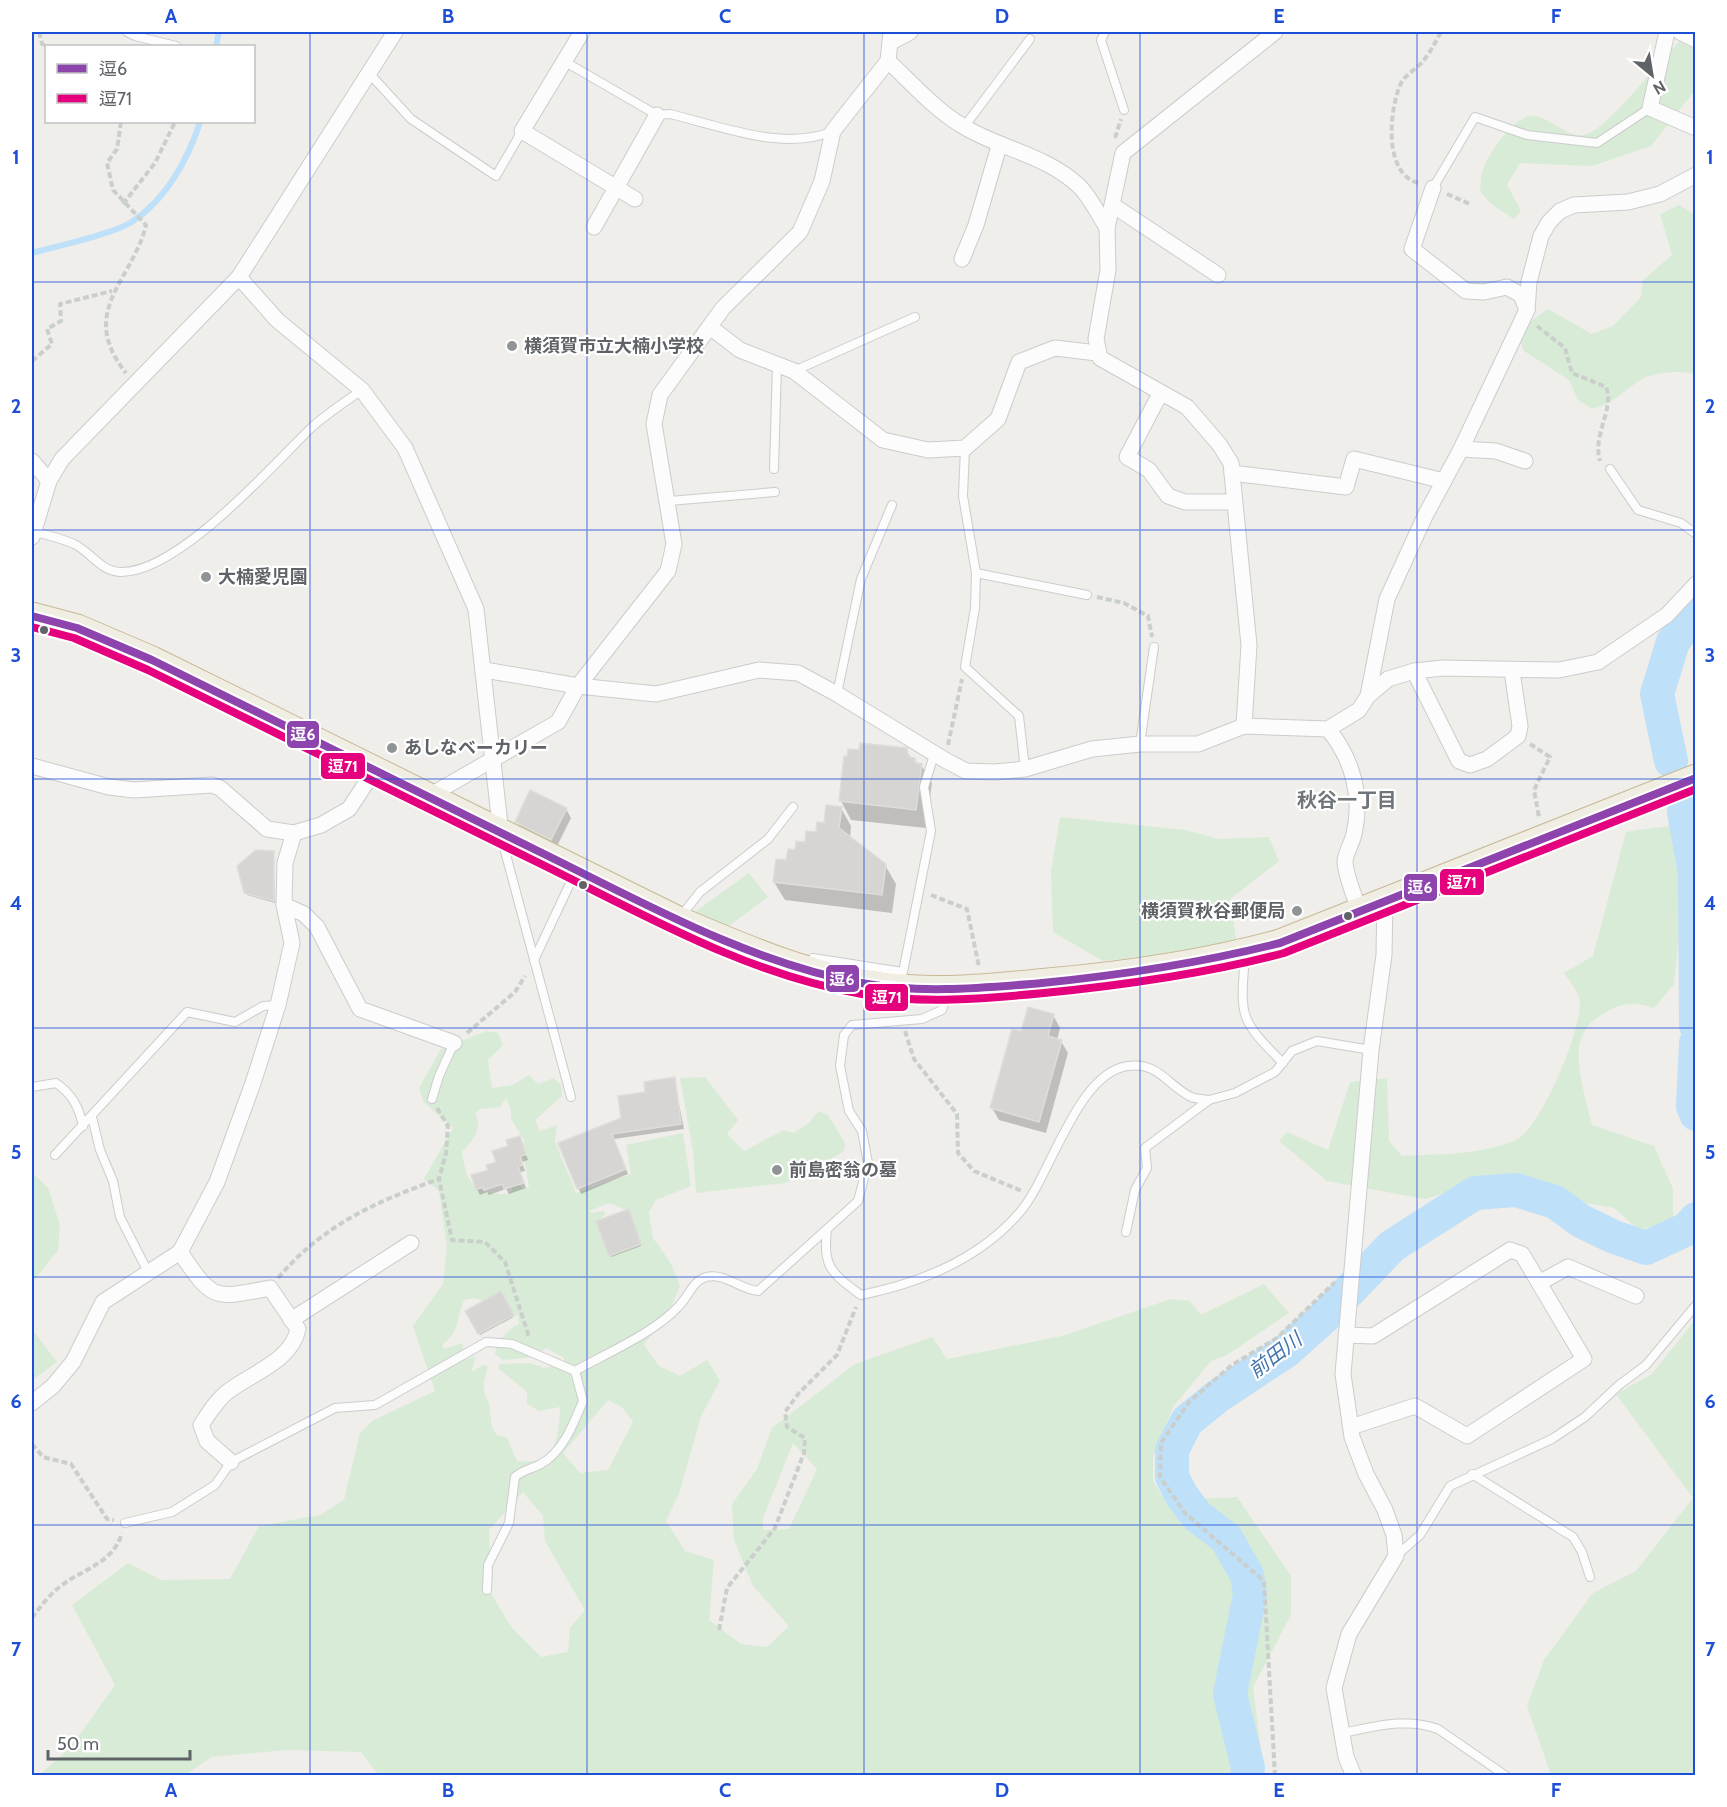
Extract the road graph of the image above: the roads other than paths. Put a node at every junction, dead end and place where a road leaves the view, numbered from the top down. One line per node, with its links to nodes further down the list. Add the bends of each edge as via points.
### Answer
1 (127, 32): 12 (lane)
2 (395, 32): 15 (street)
3 (582, 32): 13 (street)
4 (910, 32): 9 (street)
5 (1105, 32): 17 (lane, via 1101,40)
6 (1275, 32): 28 (street, via 1123,153)
7 (1667, 32): 16 (street)
8 (1680, 32): 11 (street)
9 (891, 37): 14 (street)
10 (1030, 39): 19 (lane)
11 (1695, 40)
12 (172, 45)
13 (562, 60): 18 (lane); 21 (street)
14 (888, 61): 19 (street); 22 (street)
15 (368, 72): 21 (lane, via 411,118 496,176); 33 (street)
16 (1650, 108): 20 (street); 26 (lane, via 1597,143 1527,135 1475,117)
17 (1124, 110)
18 (657, 115): 22 (lane, via 670,114 756,135 802,139); 25 (street)
19 (964, 127): 23 (street)
20 (1695, 128)
21 (522, 131): 25 (street)
22 (833, 131): 36 (street, via 822,181 800,232 723,308)
23 (999, 146): 30 (street, via 1051,164 1081,187); 31 (street)
24 (1695, 175): 34 (street, via 1660,194 1628,202 1574,205 1560,211 1541,236)
25 (617, 188): 27 (street); 29 (street)
26 (1434, 188): 34 (street, via 1412,249 1466,291 1507,287 1521,295)
27 (635, 199)
28 (1114, 206): 30 (street); 32 (street)
29 (594, 227)
30 (1107, 228): 37 (street, via 1108,270)
31 (962, 259)
32 (1218, 275)
33 (239, 277): 40 (street, via 278,320); 50 (street, via 77,440)
34 (1526, 313): 43 (street)
35 (915, 317): 39 (lane)
36 (710, 327): 38 (street, via 740,350); 52 (street, via 660,395 654,424)
37 (1097, 353): 41 (street); 42 (street, via 1055,348 1019,362 998,419)
38 (777, 362): 39 (street); 46 (lane)
39 (794, 371): 42 (street, via 883,440 928,450)
40 (362, 390): 55 (lane, via 313,426 206,528 161,561 136,570 108,570 76,545); 62 (street, via 405,448 476,609)
41 (1161, 394): 48 (street, via 1186,407 1219,444 1231,462); 53 (street, via 1127,457 1149,470 1168,496 1185,502)
42 (965, 448): 57 (lane, via 963,496)
43 (1461, 449): 45 (street, via 1496,451); 49 (street)
44 (32, 461): 50 (street)
45 (1525, 461)
46 (774, 469)
47 (1610, 469): 56 (lane, via 1638,510 1681,522)
48 (1232, 473): 49 (street, via 1346,487 1354,459); 53 (street)
49 (1444, 480): 67 (street, via 1388,599)
50 (49, 481): 55 (street)
51 (775, 492): 52 (lane)
52 (669, 501): 65 (street, via 674,544 668,571)
53 (1234, 502): 68 (street, via 1248,645)
54 (892, 505): 66 (lane, via 861,579)
55 (33, 534)
56 (1695, 534)
57 (976, 573): 59 (lane); 74 (lane, via 975,608 965,666 1019,716)
58 (1695, 584): 64 (street, via 1667,615 1598,662 1559,670)
59 (1087, 595)
60 (32, 616): 75 (highway, via 77,628 152,660)
61 (1154, 647): 70 (lane)
62 (485, 670): 65 (street); 72 (street)
63 (1414, 671): 64 (street); 64 (street, via 1459,761 1470,765 1487,759 1518,736); 67 (street, via 1388,679)
64 (1512, 671)
65 (578, 686): 66 (street, via 656,694 759,670 798,673); 72 (street, via 558,722)
66 (837, 693): 71 (street)
67 (1368, 696): 69 (street, via 1359,710)
68 (1244, 726): 69 (street); 70 (street, via 1198,744)
69 (1328, 729): 84 (street, via 1342,746 1353,776 1357,809 1345,861)
70 (1140, 744): 74 (street, via 1092,749)
71 (939, 758): 74 (street, via 966,771); 88 (lane, via 925,779 931,831 903,972 810,958)
72 (492, 761): 77 (street); 80 (street)
73 (32, 766): 79 (street, via 134,790 212,785 267,829)
74 (1024, 769)
75 (374, 771): 77 (highway); 79 (street, via 349,809 321,825)
76 (1695, 778): 82 (highway)
77 (429, 796): 80 (highway)
78 (793, 807): 85 (lane, via 768,839 700,892)
79 (294, 833): 83 (street, via 285,862)
80 (501, 834): 81 (highway); 87 (lane)
81 (577, 868): 85 (highway); 87 (lane)
82 (1385, 899): 84 (highway); 92 (street, via 1384,955)
83 (284, 905): 90 (street, via 292,943); 91 (street, via 304,914 317,927 360,1009)
84 (1359, 910): 86 (highway, via 1280,943)
85 (678, 920): 88 (highway)
86 (1245, 952): 89 (highway, via 1100,977); 93 (lane, via 1245,1020)
87 (534, 960): 95 (lane)
88 (793, 965): 89 (highway, via 889,987)
89 (949, 990): 101 (lane, via 942,1010 922,1018 852,1025 844,1035 840,1066 849,1111 862,1131 868,1163 858,1201)
90 (278, 1005): 98 (lane, via 262,1006 234,1022 187,1012); 104 (street, via 217,1182)
91 (454, 1043): 96 (lane)
92 (1371, 1050): 93 (lane, via 1317,1041 1292,1051); 110 (street)
93 (1283, 1063): 97 (lane, via 1275,1072 1234,1093)
94 (32, 1087): 99 (lane, via 56,1083 68,1090)
95 (571, 1097)
96 (432, 1099)
97 (1209, 1100): 101 (lane, via 1192,1097 1151,1067 1127,1066 1104,1077 1088,1094 1054,1150 1034,1195 1019,1214 986,1243 948,1267 912,1282 861,1295 832,1271 824,1255); 102 (lane, via 1145,1148 1148,1168 1135,1190)
98 (92, 1117): 99 (lane); 105 (lane, via 120,1217)
99 (83, 1126): 100 (lane)
100 (55, 1155)
101 (827, 1228): 111 (lane, via 759,1291 749,1291 718,1276 705,1277 692,1287 679,1307 656,1324)
102 (1126, 1232)
103 (411, 1243): 109 (street)
104 (180, 1252): 105 (street); 109 (street, via 214,1295 270,1288)
105 (148, 1272): 112 (street, via 103,1302 73,1362)
106 (1539, 1283): 107 (street, via 1568,1267); 110 (street, via 1522,1254 1510,1250 1373,1336); 113 (street, via 1584,1359 1467,1436 1415,1406)
107 (1636, 1296)
108 (1695, 1305): 115 (lane, via 1646,1365 1585,1417 1552,1439)
109 (291, 1320): 114 (street, via 298,1329 296,1339 280,1358 228,1391 201,1425 207,1442)
110 (1346, 1335): 113 (street, via 1343,1374)
111 (575, 1371): 114 (lane, via 512,1344 486,1342 375,1405 335,1408); 119 (lane, via 583,1401 558,1450 541,1464 515,1476 509,1523 488,1565)
112 (32, 1403)
113 (1351, 1426): 117 (street, via 1366,1474 1394,1535)
114 (231, 1462): 116 (lane, via 215,1485 172,1512)
115 (1472, 1474): 117 (lane, via 1450,1486 1420,1535); 118 (lane, via 1573,1537)
116 (125, 1523)
117 (1395, 1556): 120 (street, via 1349,1634 1334,1688)
118 (1590, 1577)
119 (487, 1590)
120 (1342, 1734): 121 (street); 122 (lane, via 1394,1723 1427,1725 1445,1733)
121 (1354, 1776)
122 (1506, 1776)

